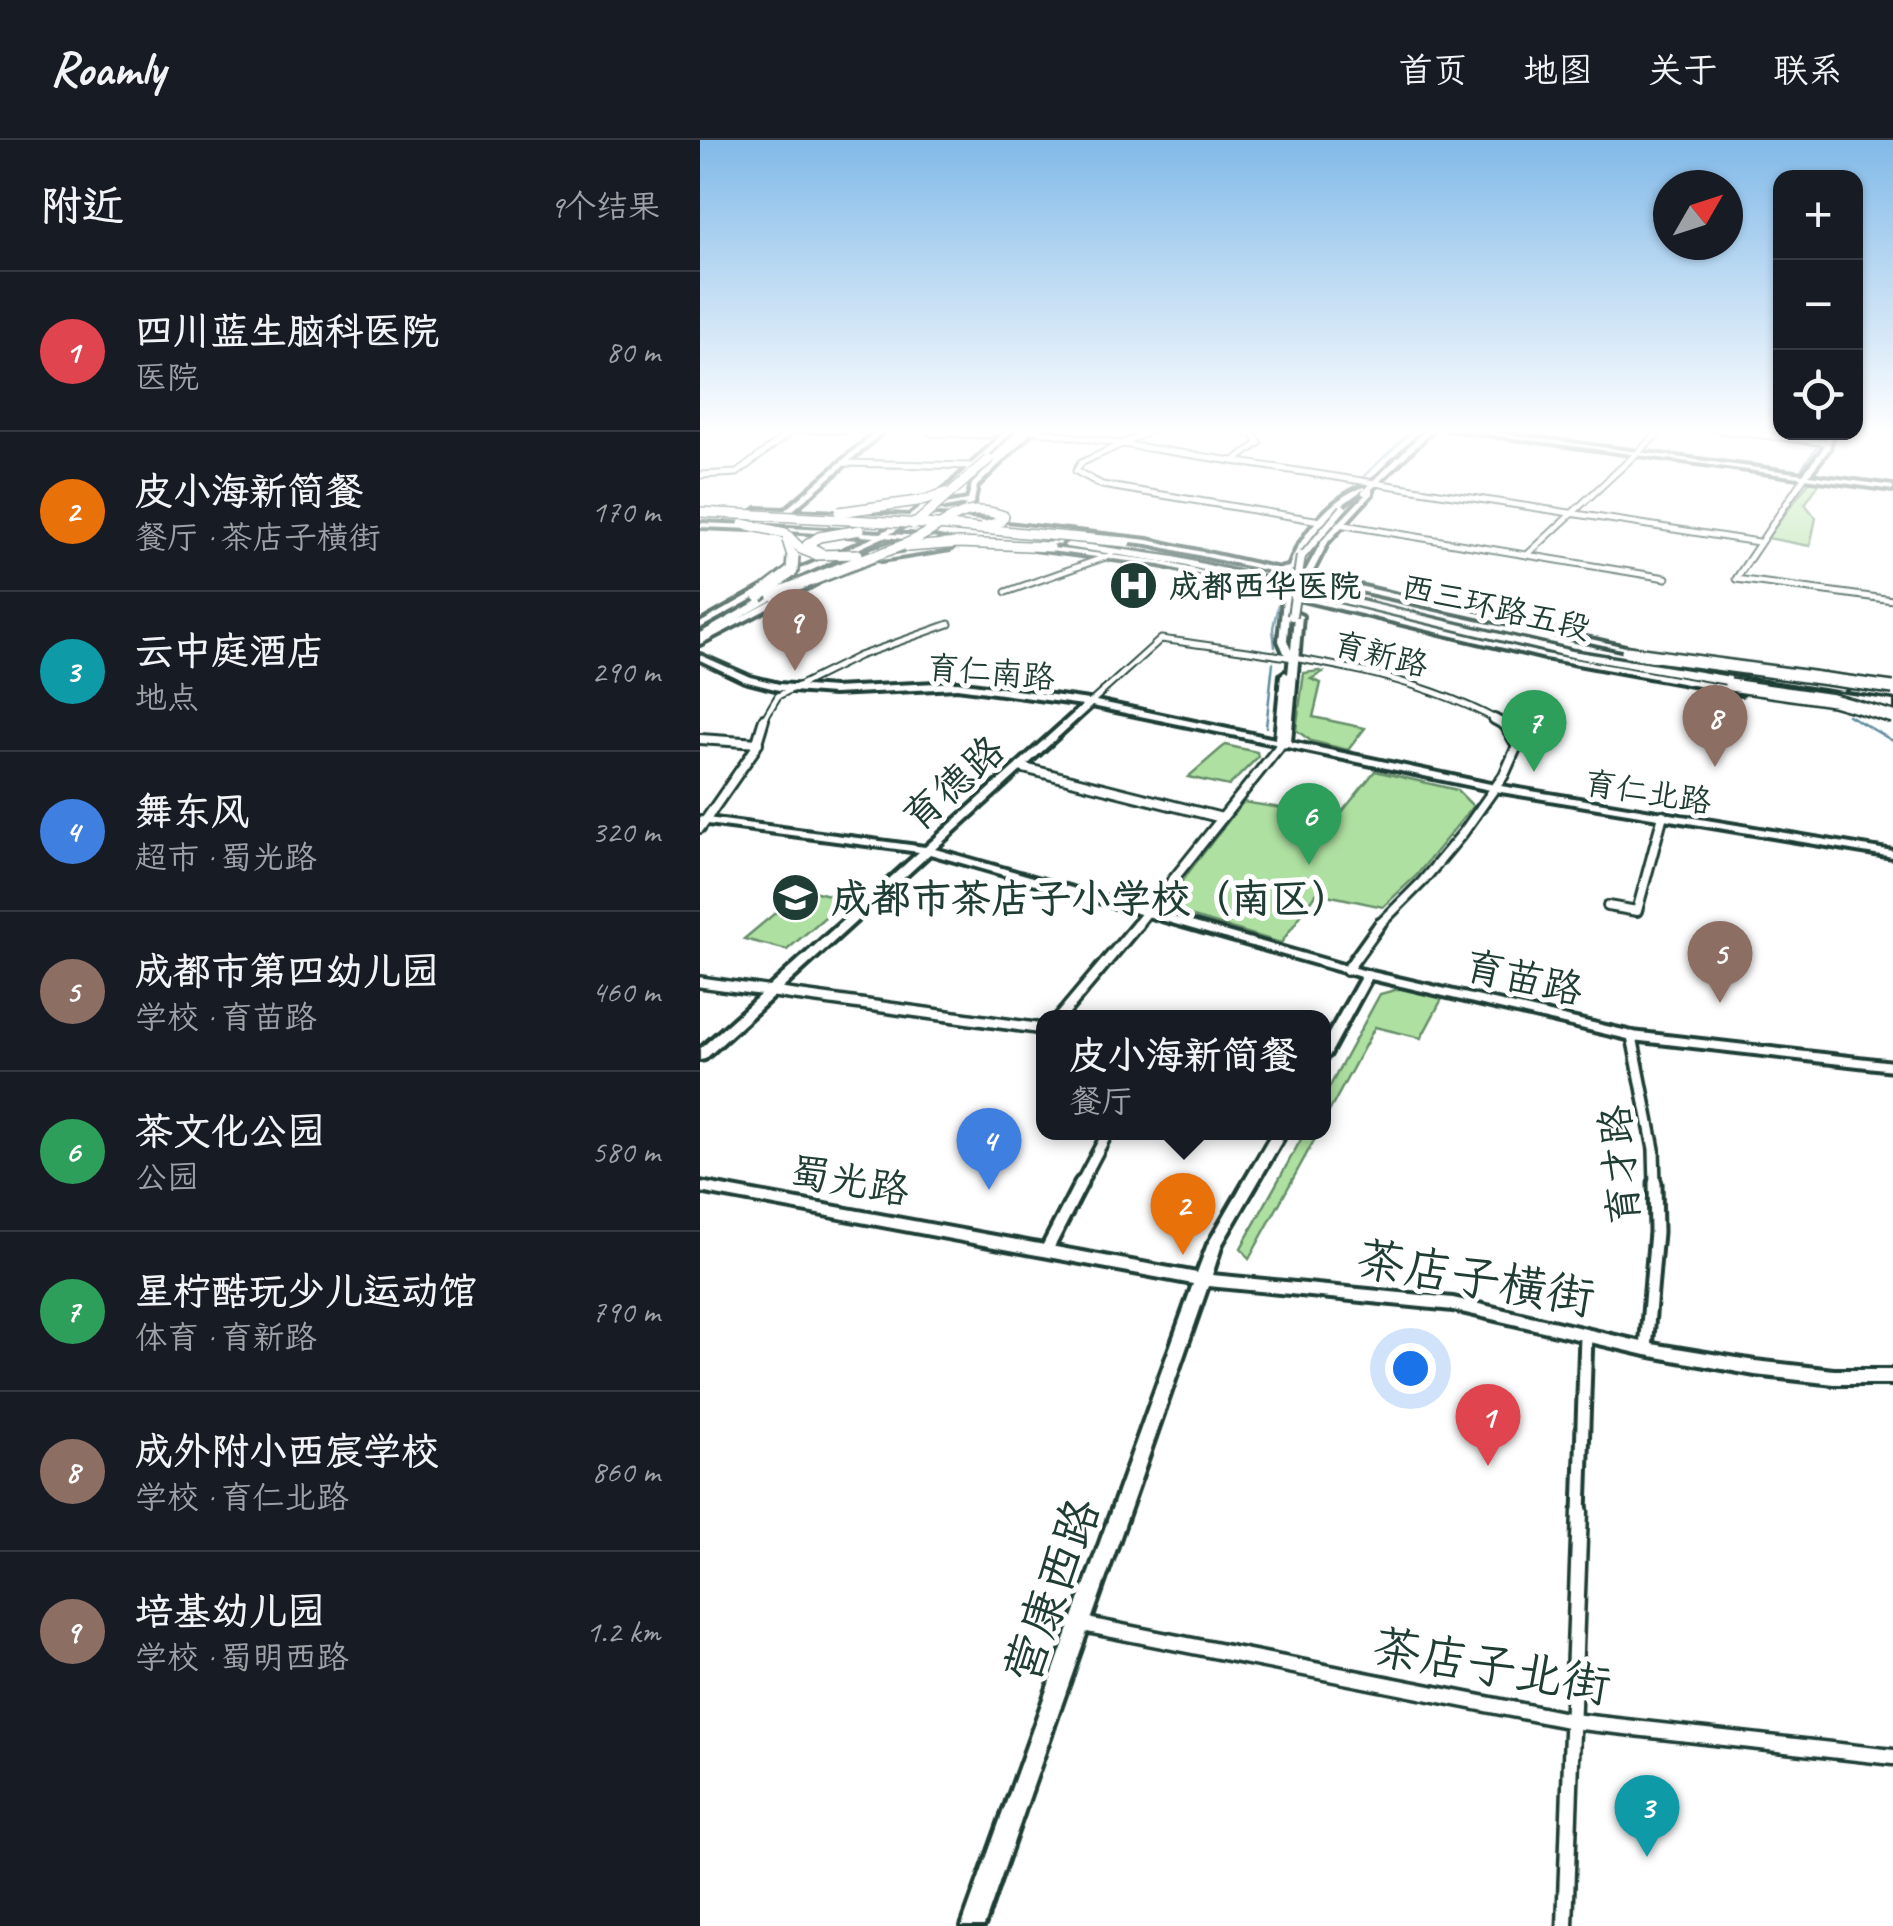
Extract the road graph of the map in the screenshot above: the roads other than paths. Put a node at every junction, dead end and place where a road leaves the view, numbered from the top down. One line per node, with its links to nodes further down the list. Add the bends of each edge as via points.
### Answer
1 (803, 512): 20 (highway, bridge)
2 (837, 512): 20 (street)
3 (853, 512): 22 (street)
4 (873, 512): 25 (highway, bridge)
5 (917, 512): 22 (street)
6 (927, 512): 23 (highway, bridge)
7 (934, 512): 23 (highway, bridge)
8 (939, 512): 34 (highway, bridge)
9 (959, 512): 42 (highway, bridge)
10 (964, 512): 27 (street)
11 (985, 512): 28 (street)
12 (994, 512): 27 (highway, bridge, via 1004,516 992,524)
13 (1008, 512): 33 (highway, bridge, via 1025,528)
14 (1265, 512): 26 (street)
15 (1335, 512): 26 (street)
16 (1342, 512): 60 (street, bridge, via 1304,562)
17 (1350, 512): 29 (street)
18 (1560, 512): 21 (street)
19 (1779, 512): 36 (street)
20 (787, 514): 24 (highway, bridge); 25 (highway, bridge)
21 (1572, 514): 36 (street); 41 (street)
22 (913, 516): 23 (street); 34 (street)
23 (930, 517): 27 (street); 34 (highway, bridge)
24 (700, 518): 30 (highway, bridge); 31 (highway, bridge); 32 (street); 34 (highway, bridge)
25 (888, 522): 27 (highway, bridge)
26 (1323, 522): 29 (street); 46 (street, via 1299,548 1292,570)
27 (958, 523): 28 (street); 33 (highway, bridge); 34 (street)
28 (1001, 524): 46 (street, via 1167,545)
29 (1338, 524): 41 (street); 49 (street, via 1314,554 1307,575)
30 (766, 527): 34 (highway, bridge, via 816,556 853,555); 52 (highway, bridge, via 784,537 793,553 788,576)
31 (860, 530): 34 (highway); 34 (highway, bridge, via 807,545 814,552 844,554)
32 (814, 531): 34 (street); 38 (street)
33 (1049, 534): 45 (highway, bridge, via 1190,553)
34 (902, 537): 35 (highway, 西三环路五段, bridge); 37 (street); 38 (street); 42 (street); 52 (highway, bridge, via 822,566)
35 (1074, 542): 39 (highway, 西三环路五段); 45 (highway, 西三环路五段)
36 (1758, 542): 54 (street, via 1736,579)
37 (963, 545): 40 (street); 42 (street)
38 (844, 550): 43 (street); 47 (street)
39 (1142, 554): 42 (highway, bridge, via 930,544); 59 (highway, 西三环路五段)
40 (1111, 555): 50 (street); 51 (street)
41 (1527, 555): 48 (street)
42 (878, 557): 44 (street); 52 (highway, bridge)
43 (823, 560): 44 (street, via 846,561); 47 (street)
44 (852, 568): 56 (street)
45 (1240, 568): 57 (highway, 西三环路五段)
46 (1275, 570): 49 (street)
47 (799, 572): 56 (street)
48 (1666, 578)
49 (1313, 580): 66 (street, via 1586,642)
50 (1006, 592)
51 (1279, 592): 53 (street); 60 (street, via 1287,598 1283,641)
52 (766, 597): 56 (highway); 56 (highway)
53 (1316, 600): 60 (street, via 1306,603 1302,648); 63 (street)
54 (1893, 600)
55 (949, 624): 65 (street)
56 (700, 634)
57 (1530, 635): 61 (highway); 64 (highway, 西三环路五段)
58 (1162, 639): 60 (street, 育新路); 67 (street, 育德路)
59 (1517, 642): 61 (highway, 西三环路五段); 63 (highway)
60 (1291, 655): 72 (street); 74 (street, 育新路, via 1491,713 1517,744)
61 (1624, 658): 64 (highway, 西三环路五段); 66 (highway, bridge); 69 (highway, bridge)
62 (700, 659): 65 (street, 育仁南路, via 760,687)
63 (1579, 664): 69 (street)
64 (1691, 671): 66 (highway, 西三环路五段, bridge); 68 (highway, 西三环路五段, bridge)
65 (790, 690): 67 (street, 育仁南路, via 976,690); 71 (street, via 772,702)
66 (1893, 691)
67 (1088, 705): 72 (street, 育仁南路); 73 (street, 育德路)
68 (1893, 705)
69 (1893, 715)
70 (700, 740): 71 (street)
71 (758, 743): 77 (street)
72 (1281, 745): 74 (street, 育仁北路); 76 (street)
73 (1020, 767): 76 (street); 78 (street, 育德路)
74 (1494, 790): 75 (street, 育仁北路); 82 (street)
75 (1663, 817): 79 (street, 育仁北路); 80 (street, via 1637,911)
76 (1222, 818): 81 (street)
77 (702, 823): 78 (street, 育苗路)
78 (928, 850): 81 (street, 育苗路); 85 (street, 育德路)
79 (1893, 856)
80 (1608, 906)
81 (1149, 910): 82 (street, 育苗路); 86 (street)
82 (1346, 970): 83 (street, 育苗路)
83 (1368, 974): 88 (street, 育苗路); 89 (street)
84 (700, 982): 85 (street)
85 (769, 994): 87 (street); 90 (street, 育德路)
86 (1065, 1010)
87 (1036, 1029)
88 (1632, 1036): 91 (street, 育苗路); 98 (street, 育才路, via 1654,1149 1656,1232)
89 (1331, 1041)
90 (700, 1056)
91 (1893, 1066)
92 (1104, 1140): 95 (street)
93 (1275, 1140): 96 (street, 营康西路)
94 (700, 1187): 95 (street, 蜀光路)
95 (1047, 1249): 96 (street, 茶店子横街)
96 (1201, 1280): 97 (street, 茶店子横街, via 1453,1304); 100 (street, 营康西路)
97 (1586, 1336): 98 (street, 茶店子横街); 101 (street)
98 (1646, 1349): 99 (street, 茶店子横街, via 1799,1374)
99 (1893, 1377)
100 (1082, 1624): 101 (street, 茶店子北街); 103 (street, 营康西路)
101 (1572, 1721): 102 (street, 茶店子北街); 104 (street)
102 (1893, 1756)
103 (972, 1926)
104 (1565, 1926)

